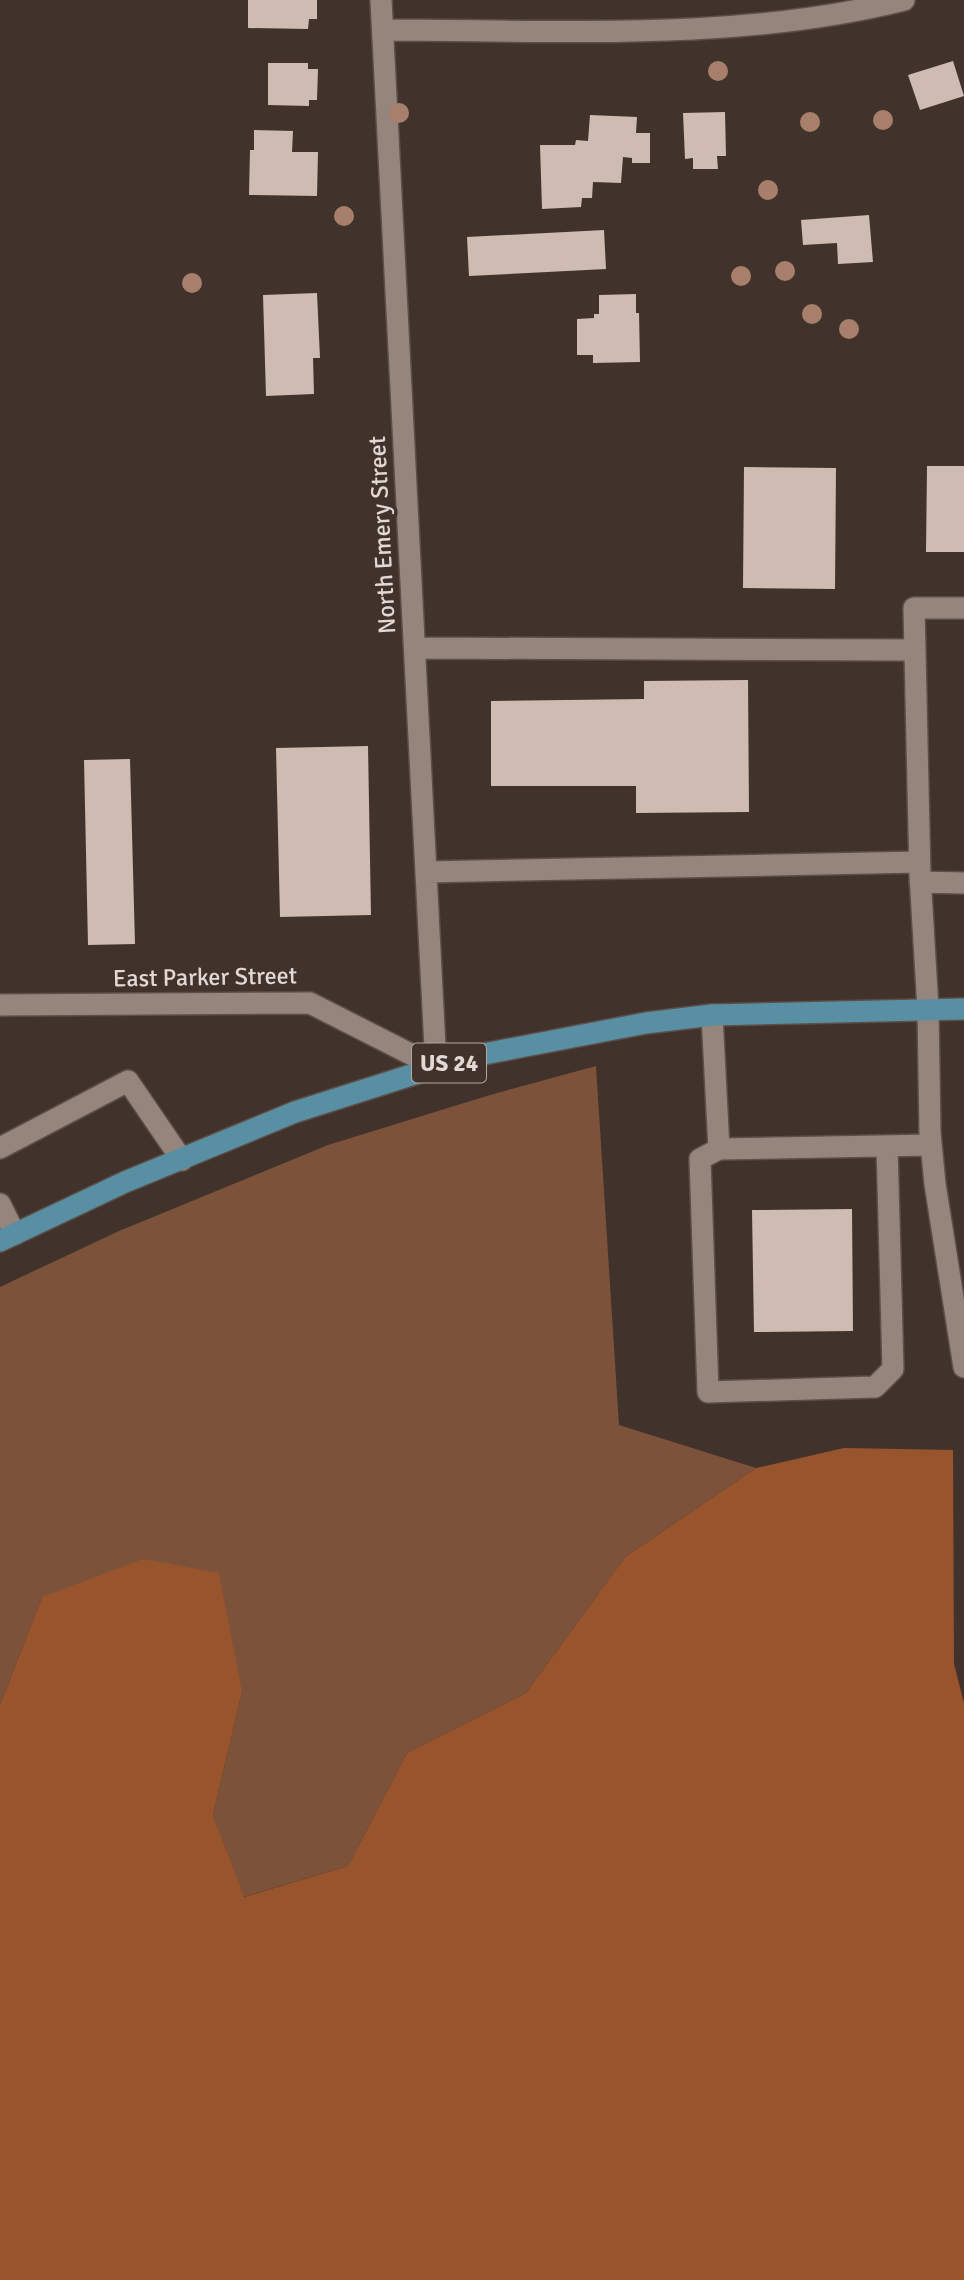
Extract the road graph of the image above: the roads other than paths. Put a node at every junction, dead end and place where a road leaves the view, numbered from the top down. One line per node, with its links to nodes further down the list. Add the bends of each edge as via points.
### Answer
1 (382, 0): 3 (street, North Emery Street)
2 (904, 0): 3 (street, via 856,12 700,30)
3 (383, 30): 5 (street, North Emery Street)
4 (964, 608): 6 (street, via 914,608)
5 (415, 648): 6 (street); 7 (street, North Emery Street)
6 (915, 650): 8 (street)
7 (426, 872): 8 (street); 14 (street, North Emery Street)
8 (920, 872): 9 (street); 11 (street)
9 (964, 883)
10 (0, 1005): 14 (street, East Parker Street, via 310,1003)
11 (928, 1009): 12 (main road, US 24); 13 (main road, US 24); 15 (street)
12 (964, 1009)
13 (712, 1015): 14 (main road, US 24, via 533,1044); 18 (street)
14 (436, 1067): 19 (main road, US 24, via 295,1112)
15 (931, 1145): 16 (street); 22 (street)
16 (887, 1146): 18 (street); 18 (street, via 893,1368 875,1387 708,1392 700,1159)
17 (0, 1148): 19 (street, via 128,1081)
18 (719, 1149)
19 (182, 1160): 21 (main road, US 24)
20 (0, 1203): 21 (street)
21 (7, 1237)
22 (964, 1367)

